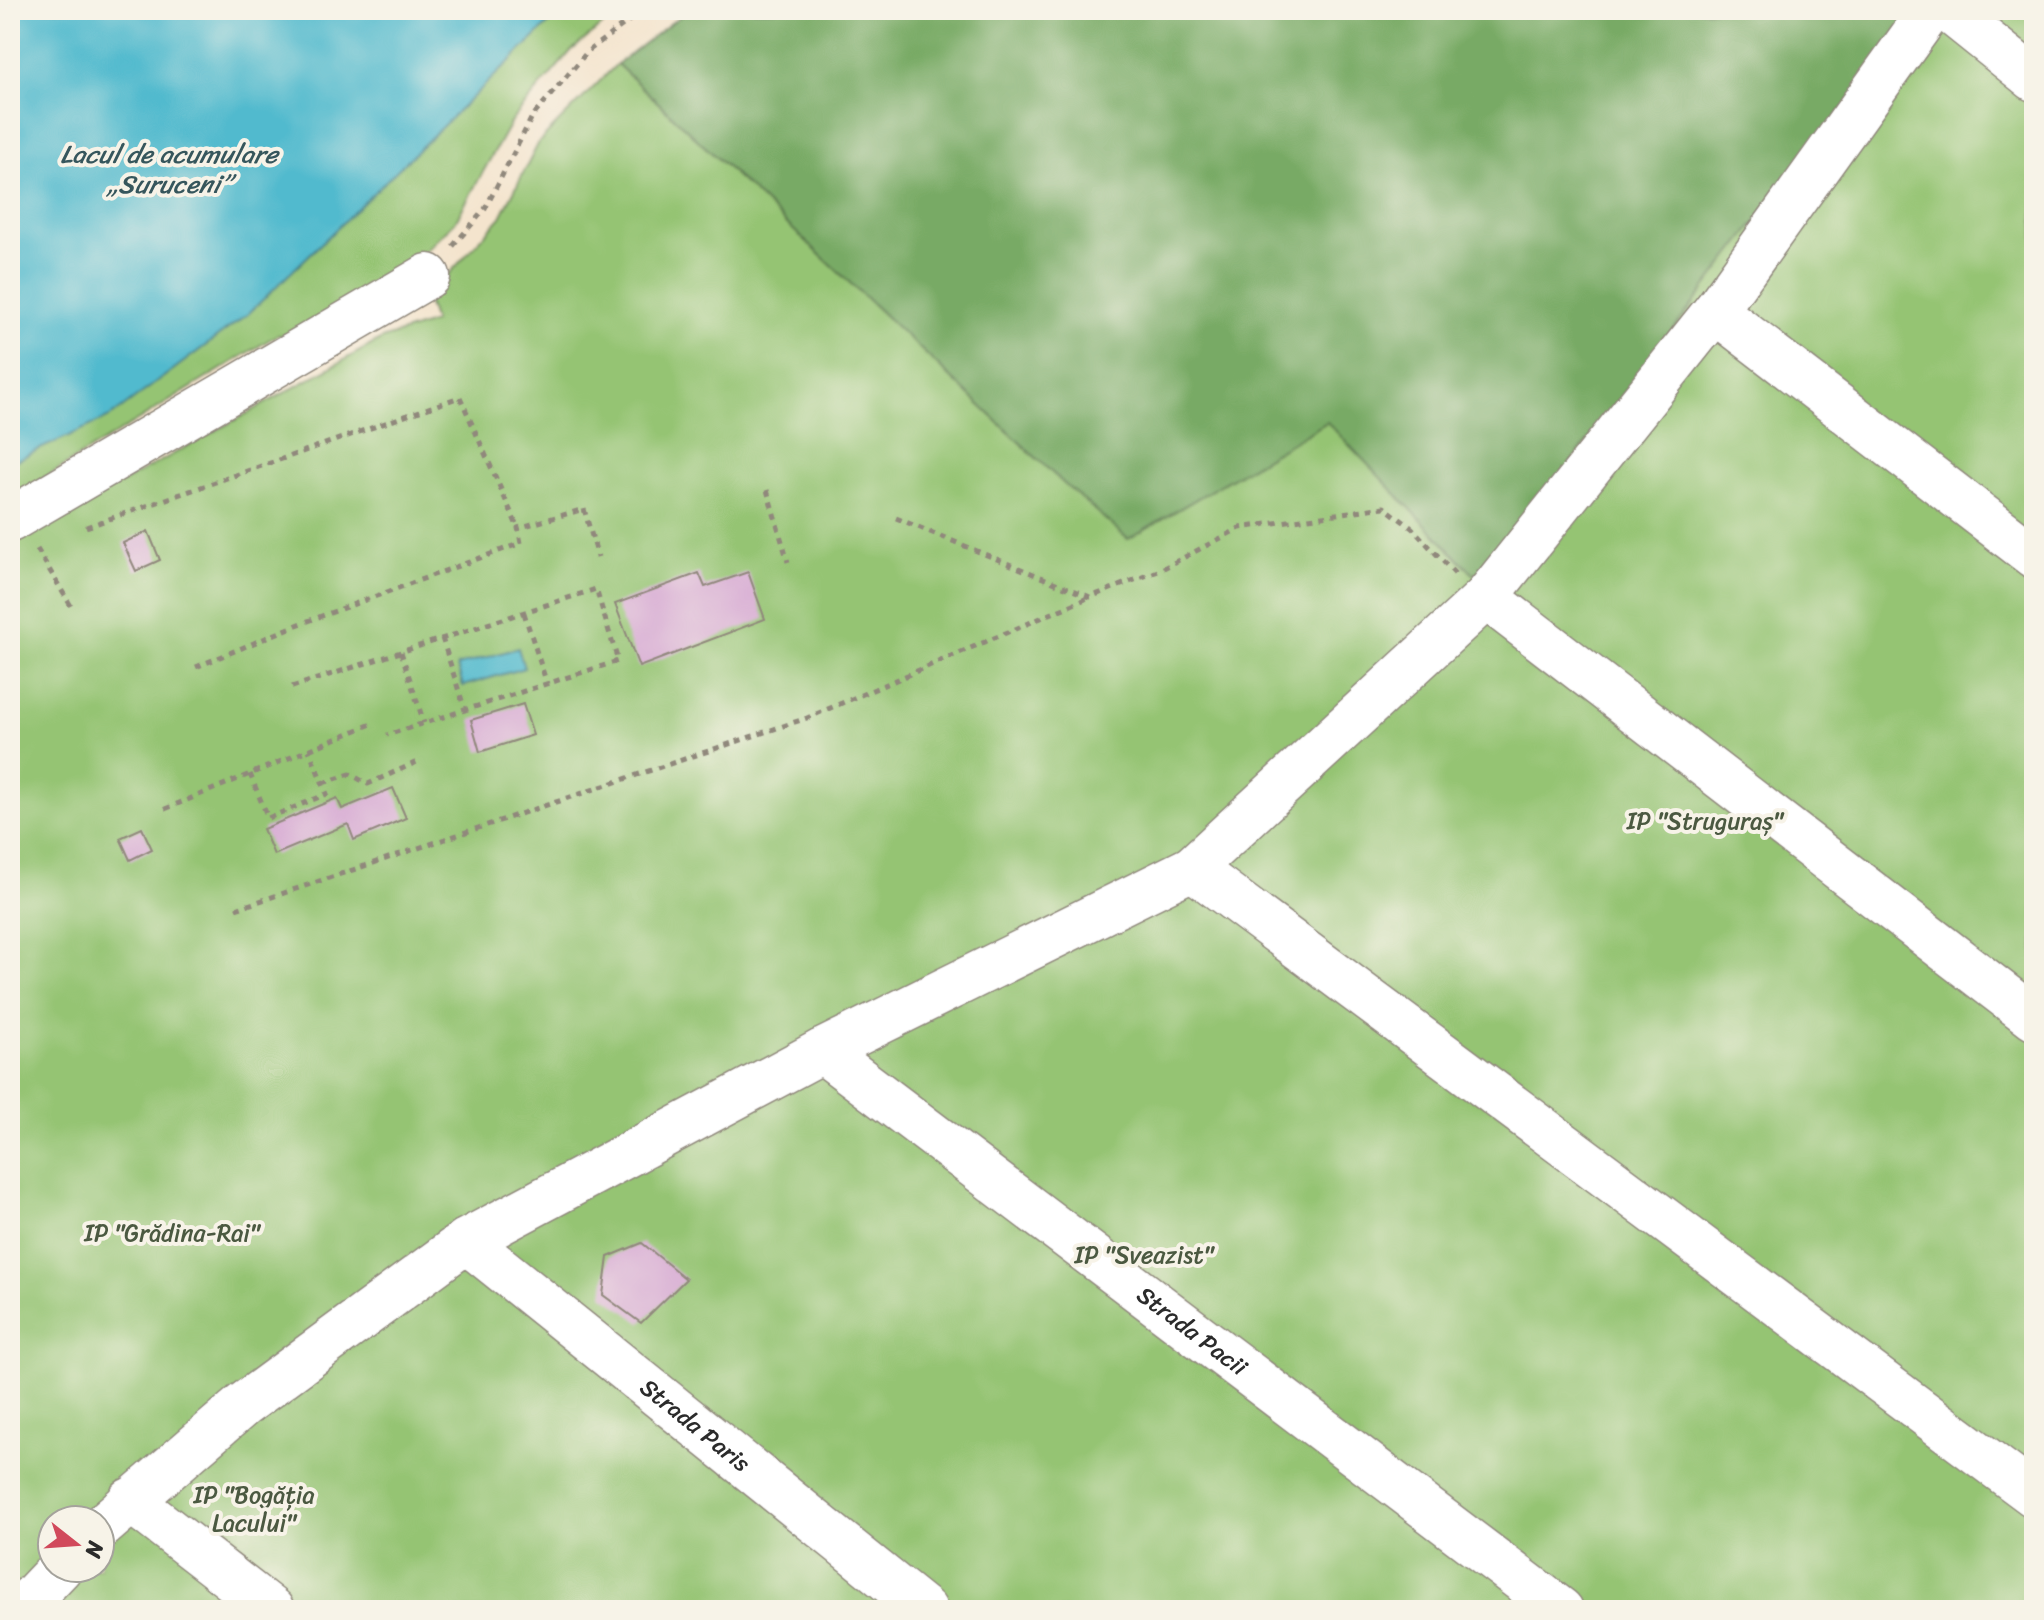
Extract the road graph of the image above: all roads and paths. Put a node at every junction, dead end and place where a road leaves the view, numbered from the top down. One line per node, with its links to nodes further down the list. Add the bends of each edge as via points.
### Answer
1 (643, 10): 5 (path, via 588,51 532,117 485,209)
2 (1931, 10): 6 (street)
3 (1948, 10): 4 (street)
4 (2034, 79)
5 (428, 276): 11 (street)
6 (1715, 311): 12 (street); 16 (street)
7 (767, 490): 14 (path)
8 (896, 518): 15 (path)
9 (82, 528): 10 (path, via 460,397)
10 (518, 528): 13 (path, via 584,509); 21 (path, via 521,543)
11 (28, 542): 17 (path)
12 (2034, 556)
13 (598, 557)
14 (788, 562)
15 (1090, 597): 16 (path, via 1158,571 1240,528 1384,507); 34 (path, via 807,718)
16 (1486, 597): 33 (street); 35 (street)
17 (71, 606)
18 (524, 613): 19 (path); 22 (path); 22 (path, via 596,589 618,661)
19 (442, 638): 20 (path); 24 (path)
20 (401, 652): 23 (path); 26 (path)
21 (196, 667)
22 (547, 684): 24 (path)
23 (292, 687)
24 (465, 710): 26 (path)
25 (374, 723): 28 (path)
26 (424, 723): 27 (path)
27 (387, 735)
28 (309, 750): 30 (path); 31 (path)
29 (417, 762): 31 (path, via 368,784 350,774)
30 (250, 774): 31 (path, via 268,818 327,794); 32 (path)
31 (323, 783)
32 (165, 809)
33 (1192, 868): 36 (street); 38 (street)
34 (236, 909)
35 (2034, 1018)
36 (822, 1051): 37 (street); 45 (street, Strada Pacii)
37 (466, 1241): 39 (street, via 243,1405); 44 (street, Strada Paris)
38 (2034, 1495)
39 (116, 1513)
40 (116, 1515): 43 (street)
41 (45, 1584): 42 (street)
42 (20, 1610)
43 (272, 1610)
44 (925, 1610)
45 (1561, 1610)

